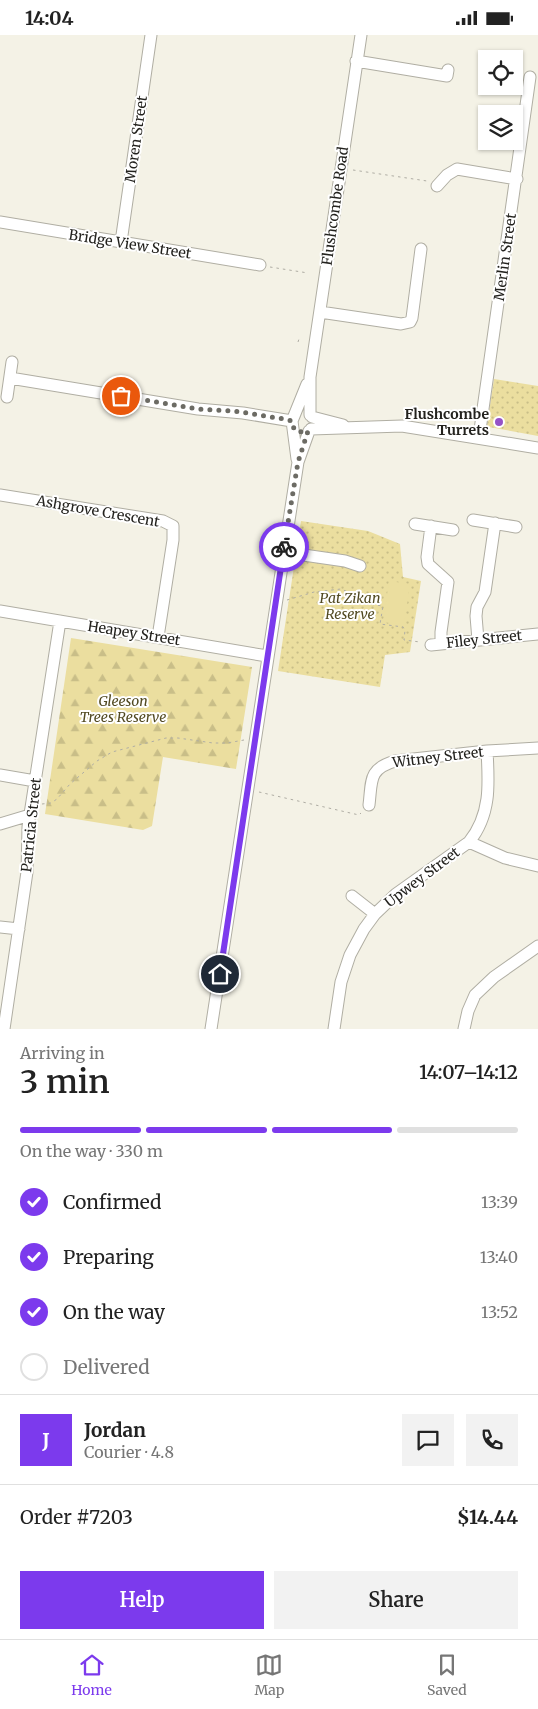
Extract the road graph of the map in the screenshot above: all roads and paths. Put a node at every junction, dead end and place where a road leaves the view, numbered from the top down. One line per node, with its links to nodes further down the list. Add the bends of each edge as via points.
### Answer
1 (151, 35): 10 (street, Moren Street)
2 (361, 35): 3 (street, Flushcombe Road)
3 (356, 61): 4 (street, via 447,76); 14 (street, Flushcombe Road)
4 (448, 70)
5 (530, 77): 7 (street, Merlin Street)
6 (353, 170): 8 (path, via 429,181)
7 (517, 179): 8 (street, via 457,169); 23 (street, Merlin Street)
8 (436, 186)
9 (0, 222): 10 (street, Bridge View Street)
10 (121, 242): 12 (street, Bridge View Street)
11 (421, 249): 14 (street, via 410,322)
12 (260, 265): 13 (path)
13 (308, 273)
14 (320, 311): 18 (street, Flushcombe Road)
15 (299, 339): 16 (path)
16 (298, 342)
17 (12, 362): 19 (street)
18 (310, 377): 21 (street, Flushcombe Road); 22 (street, Flushcombe Road)
19 (10, 379): 20 (street); 21 (street, via 198,409)
20 (7, 397)
21 (293, 420): 22 (street, via 301,411); 22 (street, via 299,432); 25 (street, Flushcombe Road)
22 (310, 423): 23 (street, via 352,427 402,425); 25 (street, Flushcombe Road)
23 (479, 437): 24 (street)
24 (538, 448)
25 (298, 462): 33 (street, Flushcombe Road)
26 (0, 495): 39 (street, Ashgrove Crescent, via 163,521 174,526)
27 (473, 520): 28 (street)
28 (495, 523): 31 (street); 40 (street, via 485,592 477,607)
29 (415, 524): 30 (street)
30 (431, 526): 32 (street); 41 (street, via 428,563 448,582 441,632)
31 (516, 527)
32 (453, 529)
33 (283, 552): 34 (street, via 346,561); 42 (street, Flushcombe Road)
34 (360, 567)
35 (287, 600): 41 (path, via 341,589 361,603 383,606 380,624 403,627 404,640)
36 (0, 611): 37 (street, Heapey Street)
37 (60, 621): 39 (street, Heapey Street); 47 (street, Patricia Street)
38 (538, 635): 40 (street, Filey Street)
39 (158, 637): 42 (street, Heapey Street)
40 (478, 640): 41 (street, Filey Street)
41 (436, 644)
42 (267, 656): 60 (street, Flushcombe Road)
43 (244, 740): 50 (path, via 214,743 166,738 119,750 104,755 57,799)
44 (538, 748): 45 (street, Witney Street)
45 (487, 751): 49 (street, Witney Street, via 384,764 376,770 372,780); 52 (street, Upwey Street, via 489,786 484,815)
46 (0, 775): 47 (street)
47 (35, 781): 50 (street, Patricia Street)
48 (258, 792): 49 (path, via 359,815)
49 (369, 805)
50 (30, 810): 51 (street); 57 (street, Patricia Street, via 27,872)
51 (0, 824)
52 (469, 842): 53 (street, via 505,858); 55 (street, Upwey Street, via 396,894)
53 (538, 866)
54 (352, 896): 55 (street)
55 (374, 914): 61 (street, Upwey Street, via 350,955 341,982)
56 (0, 927): 57 (street)
57 (19, 929): 59 (street, Patricia Street)
58 (538, 946): 62 (street, via 474,995)
59 (4, 1029)
60 (211, 1029)
61 (334, 1029)
62 (464, 1029)

